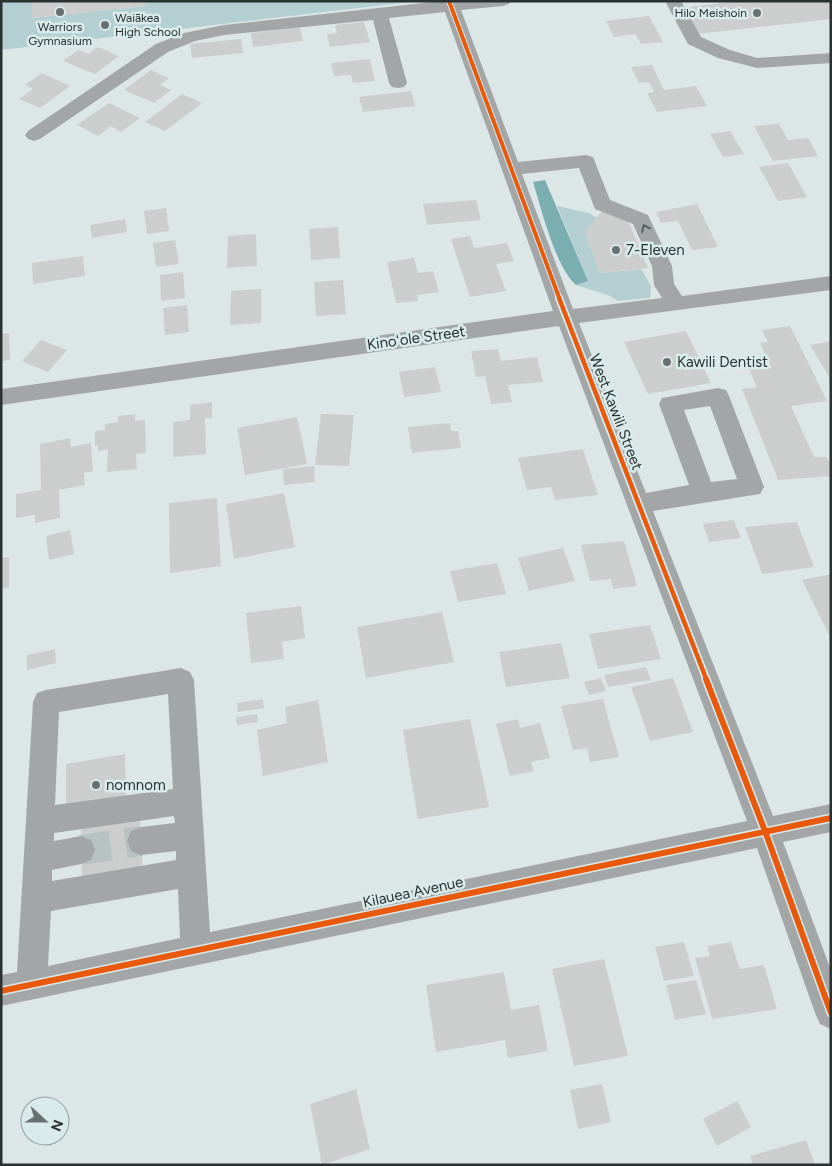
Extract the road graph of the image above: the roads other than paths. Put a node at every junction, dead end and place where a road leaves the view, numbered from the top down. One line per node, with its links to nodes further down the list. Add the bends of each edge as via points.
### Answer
1 (503, 1): 3 (street)
2 (673, 1): 5 (street, via 694,40 724,54 757,63)
3 (450, 4): 4 (street); 8 (street, West Kawili Street)
4 (380, 14): 6 (street); 7 (street, via 224,30 190,37 162,48)
5 (831, 58)
6 (398, 83)
7 (34, 136)
8 (511, 169): 10 (street, one-way to 8, via 664,285 662,266 641,220 602,204 586,161); 11 (street, West Kawili Street)
9 (831, 283): 10 (street, Kinoʻole Street)
10 (678, 304): 11 (street, Kinoʻole Street)
11 (566, 317): 12 (street, Kinoʻole Street); 14 (street, West Kawili Street)
12 (1, 397)
13 (703, 492): 14 (street)
14 (638, 504): 18 (street, West Kawili Street)
15 (187, 800): 17 (street); 17 (street, via 181,680 46,702); 19 (street)
16 (831, 818): 18 (street, Kilauea Avenue)
17 (40, 820): 22 (street)
18 (765, 830): 25 (street, Kilauea Avenue); 28 (street, West Kawili Street)
19 (189, 835): 20 (street); 23 (street)
20 (141, 841)
21 (81, 850): 22 (street)
22 (38, 858): 24 (street)
23 (191, 872): 24 (street); 25 (street)
24 (36, 899): 26 (street)
25 (196, 950): 26 (street, Kilauea Avenue)
26 (32, 984): 27 (street, Kilauea Avenue)
27 (1, 991)
28 (831, 1013)

